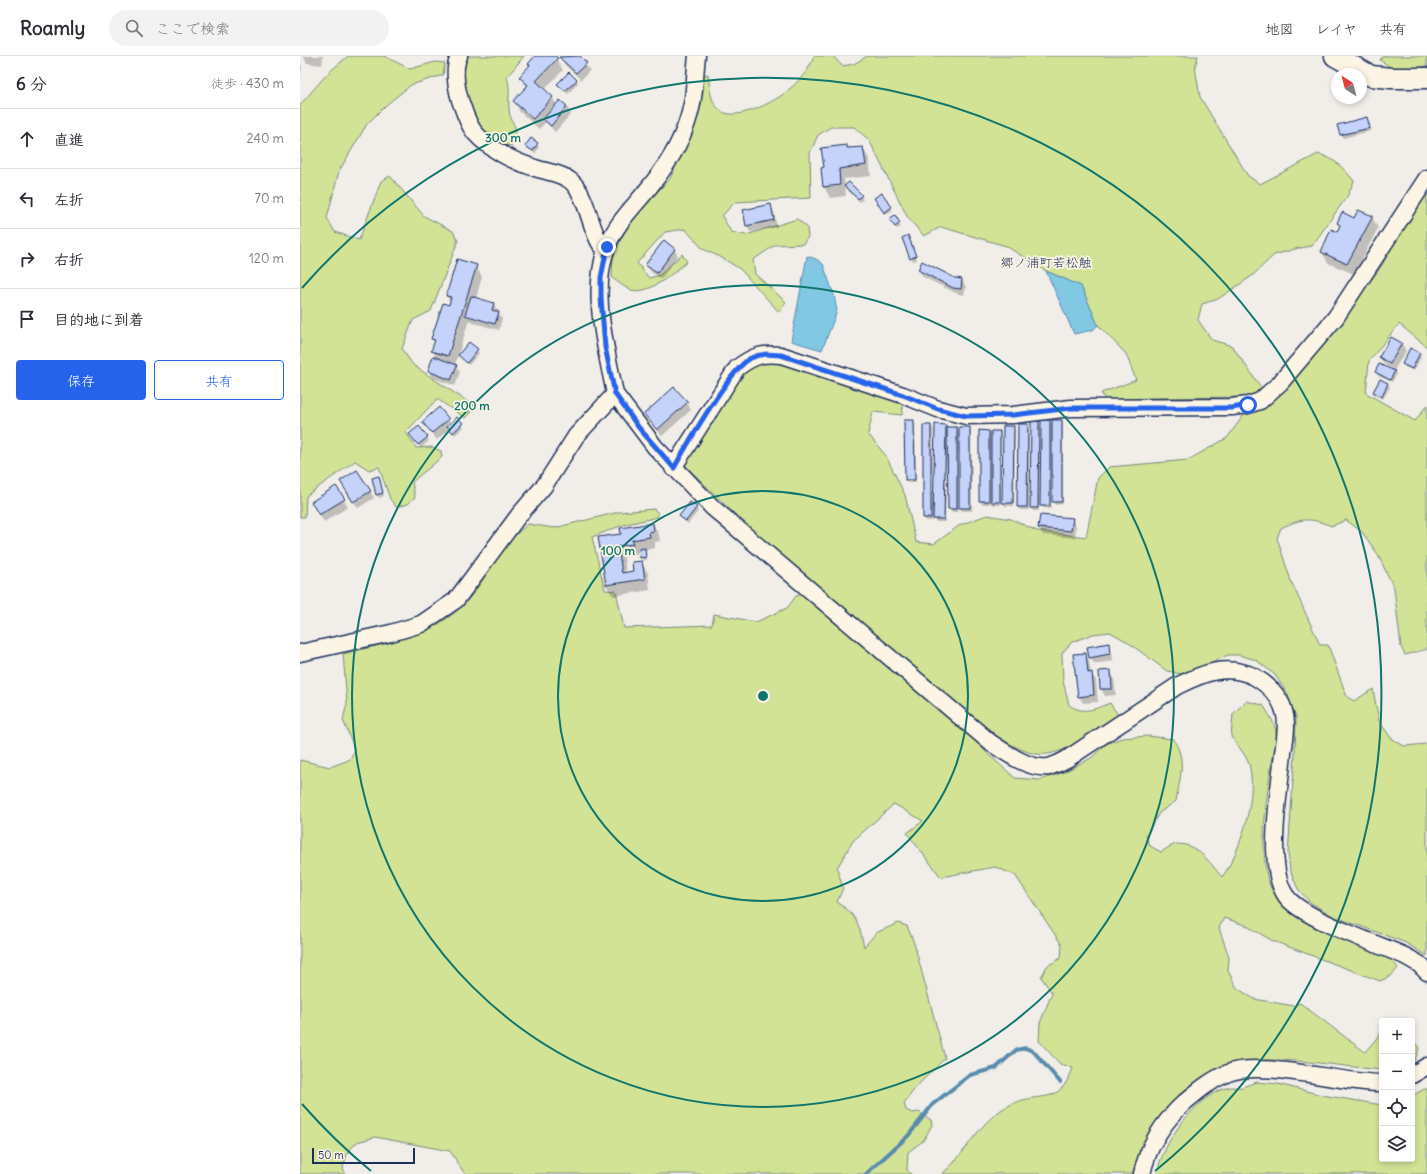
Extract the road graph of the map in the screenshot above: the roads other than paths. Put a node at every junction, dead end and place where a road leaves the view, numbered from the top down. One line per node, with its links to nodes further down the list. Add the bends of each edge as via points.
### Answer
1 (459, 56): 6 (street, via 455,64 458,92 475,133 514,160 560,175 570,181 581,196 595,236 601,245)
2 (697, 56): 6 (street, via 692,106 685,130 664,169 626,215)
3 (1335, 56): 4 (main road, via 1371,76)
4 (1427, 78)
5 (1427, 178): 8 (street, via 1336,317 1280,383 1260,401 1232,408 1071,408 1013,415 966,416 938,409 781,355 765,353 750,358 737,368)
6 (607, 247): 7 (street, via 601,278 601,298 605,347)
7 (615, 394): 8 (street, via 639,428); 9 (street, via 576,436 544,486 519,515 456,600 421,624)
8 (674, 468): 10 (street, via 713,508 990,743 1028,763 1049,767 1067,759 1177,686 1197,676 1216,670 1232,670 1264,682 1276,695 1284,711 1286,730 1276,826 1276,867 1280,884 1287,897 1306,913 1405,956)
9 (300, 653)
10 (1427, 972)
11 (1427, 1066): 12 (street)
12 (1415, 1074)
13 (1379, 1083): 14 (street, via 1362,1083 1281,1071 1248,1070 1229,1073 1203,1087 1177,1110 1156,1137)
14 (1142, 1174)

